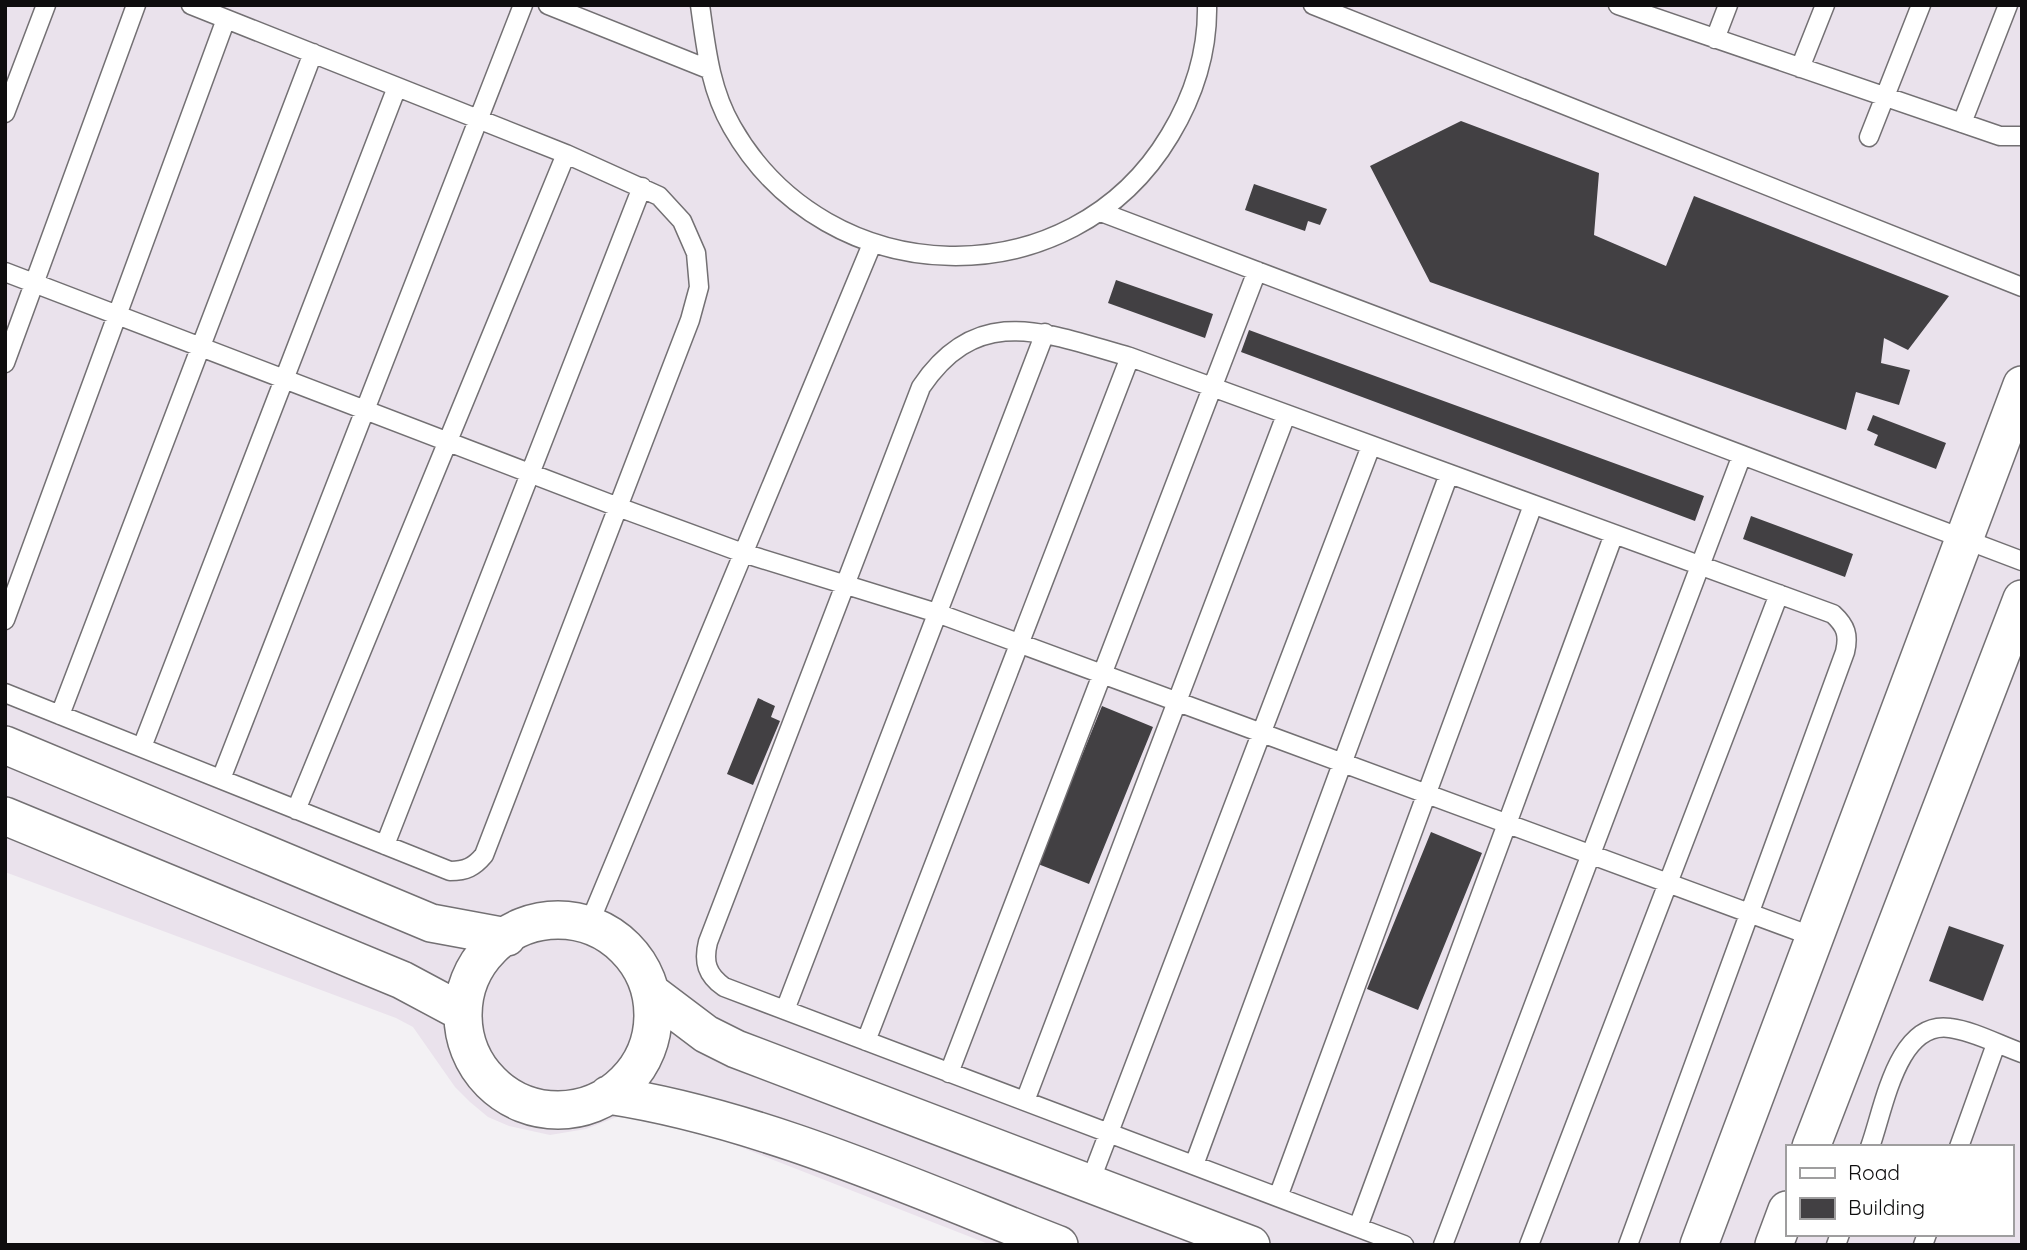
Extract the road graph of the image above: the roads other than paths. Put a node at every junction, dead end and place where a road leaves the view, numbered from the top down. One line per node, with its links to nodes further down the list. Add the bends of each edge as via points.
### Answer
1 (46, 5): 22 (lane)
2 (136, 5): 33 (lane)
3 (191, 5): 15 (lane)
4 (523, 5): 23 (lane)
5 (548, 5): 19 (lane)
6 (700, 5): 19 (lane)
7 (1207, 5): 29 (lane, via 1208,33 1190,102 1153,163)
8 (1313, 5): 34 (lane)
9 (1618, 5): 14 (lane)
10 (1728, 5): 16 (lane)
11 (1825, 5): 18 (lane)
12 (1921, 5): 21 (lane)
13 (2008, 5): 24 (lane)
14 (1639, 9): 16 (lane)
15 (226, 19): 17 (lane); 35 (lane)
16 (1715, 39): 18 (lane)
17 (313, 53): 20 (lane); 37 (lane)
18 (1800, 68): 21 (lane)
19 (708, 69): 30 (lane, via 732,127 768,177 816,217)
20 (397, 87): 23 (lane); 40 (lane)
21 (1885, 97): 24 (lane); 26 (lane)
22 (5, 113)
23 (479, 120): 27 (lane); 43 (lane)
24 (1962, 123): 25 (lane, via 2000,136)
25 (2022, 136)
26 (1869, 137)
27 (566, 154): 28 (lane); 45 (lane)
28 (642, 187): 48 (lane); 51 (lane, via 659,195 682,221 696,253 699,287)
29 (1101, 212): 30 (lane, via 1049,240 991,255 931,257); 31 (lane)
30 (872, 244): 54 (lane)
31 (1257, 271): 42 (lane); 47 (lane)
32 (5, 272): 33 (lane)
33 (34, 283): 35 (lane); 39 (lane)
34 (2022, 287)
35 (117, 315): 37 (lane); 61 (lane)
36 (1045, 333): 38 (lane); 57 (lane, via 1016,329 987,333 960,345 937,363 921,387); 60 (lane)
37 (201, 347): 40 (lane); 66 (lane)
38 (1130, 357): 42 (lane); 62 (lane)
39 (5, 363)
40 (284, 379): 43 (lane); 69 (lane)
41 (2022, 385): 53 (street)
42 (1212, 387): 44 (lane); 63 (lane)
43 (365, 410): 45 (lane); 71 (lane)
44 (1286, 415): 46 (lane); 65 (lane)
45 (448, 441): 48 (lane); 73 (lane)
46 (1371, 446): 49 (lane); 67 (lane)
47 (1742, 455): 53 (lane); 56 (lane)
48 (531, 472): 51 (lane); 76 (lane)
49 (1449, 474): 50 (lane); 70 (lane)
50 (1533, 505): 52 (lane); 72 (lane)
51 (618, 508): 54 (lane); 76 (lane, via 485,855 464,871 450,871)
52 (1614, 534): 56 (lane); 75 (lane)
53 (1963, 539): 55 (lane); 82 (street)
54 (743, 553): 57 (lane); 80 (lane)
55 (2022, 561)
56 (1700, 565): 58 (lane); 77 (lane)
57 (845, 586): 60 (lane); 84 (lane, via 704,955 706,968 724,987)
58 (1780, 594): 78 (lane); 79 (lane, via 1833,614 1848,638)
59 (2022, 599): 93 (street)
60 (937, 613): 62 (lane); 84 (lane)
61 (5, 620)
62 (1019, 644): 63 (lane); 86 (lane)
63 (1102, 674): 65 (lane); 89 (lane)
64 (5, 693): 66 (lane)
65 (1177, 702): 67 (lane); 91 (lane)
66 (60, 715): 69 (lane)
67 (1261, 733): 70 (lane); 92 (lane)
68 (5, 745): 81 (street, via 431,923)
69 (142, 747): 71 (lane)
70 (1342, 763): 72 (lane); 96 (lane)
71 (221, 779): 73 (lane)
72 (1426, 794): 75 (lane); 98 (lane)
73 (296, 810): 76 (lane)
74 (5, 816): 85 (street, via 393,976)
75 (1507, 824): 77 (lane); 100 (lane)
76 (384, 845)
77 (1591, 855): 78 (lane); 104 (lane)
78 (1668, 884): 79 (lane); 105 (lane)
79 (1749, 914): 82 (lane); 106 (lane)
80 (589, 924): 81 (street, via 547,921 525,926); 83 (street, via 608,932 637,959)
81 (507, 937): 85 (street, via 478,970)
82 (1814, 937): 107 (street)
83 (653, 994): 90 (street, via 637,1065); 97 (street, via 697,1028 736,1049)
84 (785, 1010): 86 (lane)
85 (460, 1011): 90 (street, via 467,1051 491,1085 509,1097 548,1110 579,1106)
86 (866, 1041): 89 (lane)
87 (1996, 1044): 88 (lane); 94 (lane, via 1953,1028 1917,1035 1902,1056); 95 (lane)
88 (2022, 1053)
89 (949, 1073): 91 (lane)
90 (608, 1095): 101 (street, via 687,1110 764,1132)
91 (1025, 1101): 92 (lane)
92 (1108, 1133): 96 (lane); 97 (lane)
93 (1812, 1145)
94 (1871, 1145)
95 (1960, 1145)
96 (1194, 1165): 98 (lane)
97 (1090, 1182): 102 (street)
98 (1278, 1196): 100 (lane)
99 (1786, 1213): 108 (street)
100 (1358, 1227): 103 (lane)
101 (1059, 1245)
102 (1251, 1245)
103 (1404, 1245)
104 (1443, 1245)
105 (1530, 1245)
106 (1628, 1245)
107 (1699, 1245)
108 (1774, 1245)

